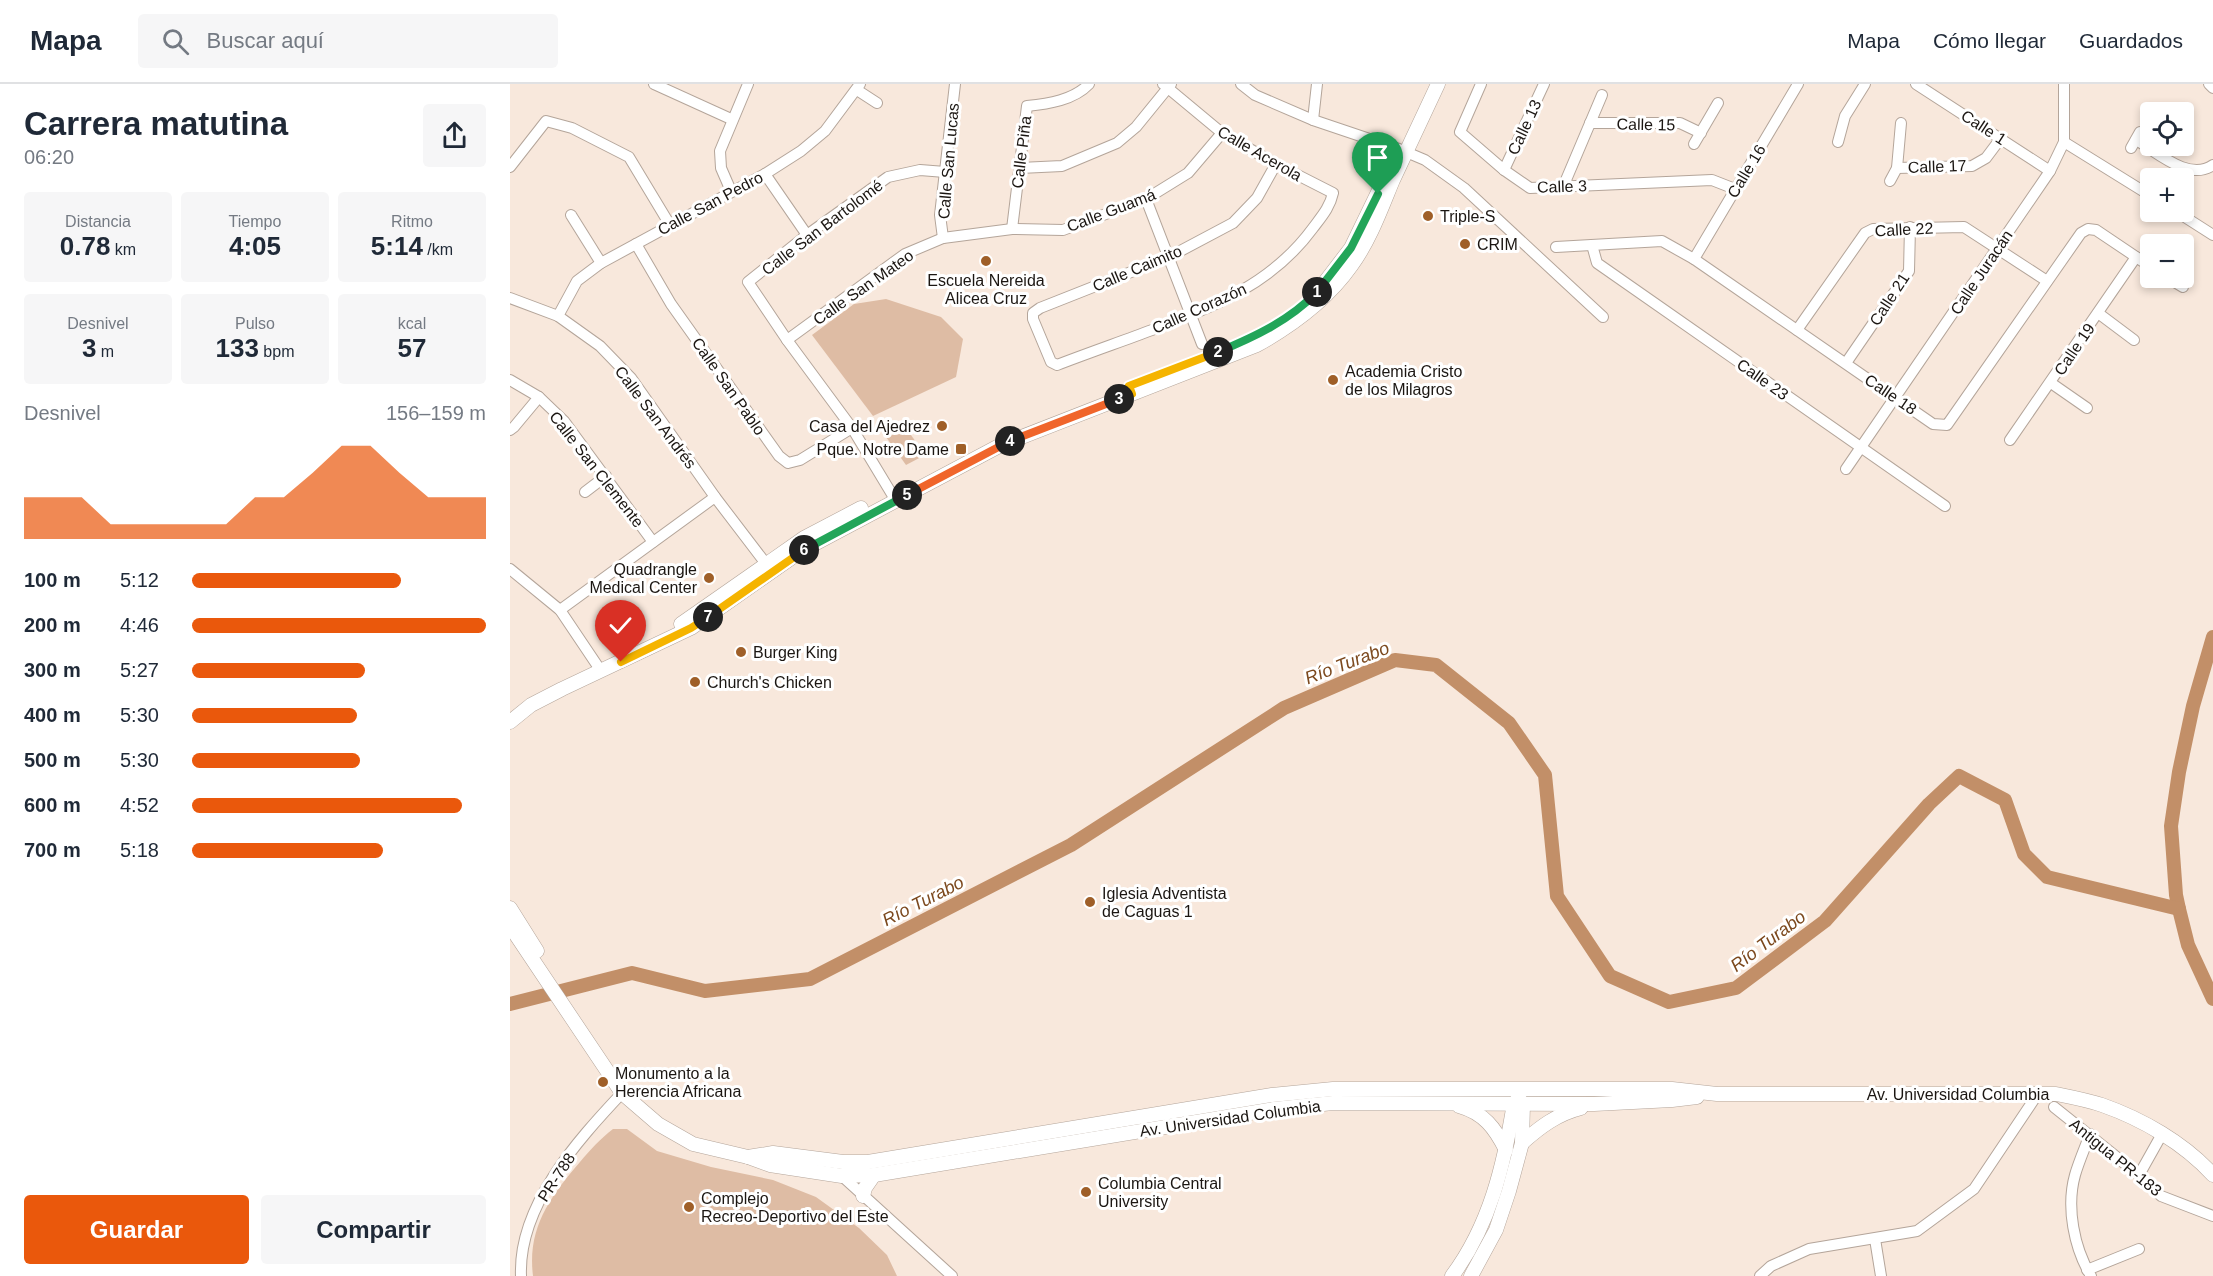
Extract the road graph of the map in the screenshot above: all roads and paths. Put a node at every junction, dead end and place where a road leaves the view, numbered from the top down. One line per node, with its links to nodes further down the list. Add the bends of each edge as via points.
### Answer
1 (654, 84): 22 (street)
2 (748, 84): 22 (street)
3 (955, 84): 41 (street, Calle San Lucas)
4 (1089, 84): 37 (street, Calle Piña, via 1049,104 1027,106)
5 (1241, 84): 23 (street, via 1255,95)
6 (1317, 84): 23 (street)
7 (1428, 84): 33 (main road)
8 (1438, 84): 33 (main road)
9 (1481, 84): 39 (street, Calle 3, via 1460,132)
10 (1544, 84): 39 (street, Calle 13)
11 (1798, 84): 45 (street, Calle 16)
12 (1865, 84): 30 (street, via 1845,116)
13 (1916, 84): 28 (street, Calle 1)
14 (2064, 84): 31 (street, Calle Juracán)
15 (2209, 84): 18 (street)
16 (1167, 85): 26 (street, Calle Acerola); 37 (street, via 1136,127 1117,143 1062,166)
17 (858, 87): 20 (street); 42 (street, Calle San Pedro, via 825,131)
18 (2213, 88)
19 (1602, 95): 24 (street)
20 (878, 103)
21 (1718, 103): 27 (street)
22 (732, 119): 47 (street, via 720,151 721,168)
23 (1314, 120): 33 (street)
24 (1590, 123): 27 (street, Calle 15, via 1680,123); 44 (street)
25 (1901, 123): 38 (street)
26 (1222, 133): 34 (street, Calle Acerola); 49 (street, Calle Guamá, via 1188,173)
27 (1701, 133): 32 (street)
28 (2001, 138): 38 (street, Calle 17, via 1986,158 1972,166); 40 (street, Calle 1)
29 (2136, 140): 35 (street, via 2181,167 2199,171)
30 (1838, 141)
31 (2064, 142): 40 (street, Calle Juracán); 46 (street)
32 (1694, 144)
33 (1403, 151): 72 (street, via 1440,169 1464,188); 92 (main road, via 1335,271 1315,294 1265,336 1044,423 1012,431)
34 (1276, 164): 48 (street, Calle Acerola); 62 (street, Calle Caimito, via 1257,198 1233,224)
35 (2213, 165)
36 (510, 167): 52 (street, via 546,121 572,128 629,157)
37 (1020, 168): 54 (street, Calle Piña)
38 (1898, 168): 43 (street)
39 (1504, 170): 44 (street, Calle 3, via 1530,188)
40 (2050, 171): 61 (street, Calle Juracán)
41 (945, 172): 55 (street, Calle San Bartolomé, via 920,170 888,177); 57 (street, Calle San Lucas, via 940,215)
42 (765, 174): 47 (street, Calle San Pedro); 55 (street)
43 (1890, 181)
44 (1563, 187): 45 (street, Calle 3, via 1712,180)
45 (1735, 189): 64 (street, Calle 16)
46 (2140, 189)
47 (731, 191): 52 (street, Calle San Pedro)
48 (1333, 193): 70 (street, Calle Corazón, via 1330,205 1300,246 1271,272 1240,293)
49 (1146, 199): 54 (street, Calle Guamá, via 1063,230); 62 (street)
50 (571, 215): 66 (street)
51 (2193, 222): 56 (street)
52 (670, 225): 58 (street, Calle San Pedro)
53 (1910, 227): 61 (street, Calle 22, via 1964,227); 73 (street, Calle 22, via 1865,233); 78 (street, Calle 21, via 1909,271)
54 (1012, 229): 57 (street, Calle San Mateo)
55 (807, 235): 74 (street, Calle San Bartolomé, via 748,282)
56 (2213, 235)
57 (943, 238): 74 (street, Calle San Mateo, via 905,254)
58 (636, 244): 66 (street, Calle San Pedro); 84 (street, Calle San Pablo, via 671,304 779,456 788,463 800,460)
59 (1592, 245): 60 (street, Calle 18); 64 (street, Calle 18, via 1662,241); 87 (street, Calle 23, via 1597,263)
60 (1556, 247)
61 (1998, 248): 67 (street, Calle 22); 82 (street, Calle Juracán)
62 (1169, 257): 70 (street); 77 (street, Calle Caimito, via 1033,313 1051,362)
63 (2136, 257): 65 (street, Calle 18); 67 (street, Calle 18, via 2096,230 2088,229 2081,232); 69 (street, Calle 19)
64 (1694, 259): 73 (street, Calle 18)
65 (2140, 260)
66 (602, 263): 71 (street, Calle San Pedro, via 577,281)
67 (2047, 282): 82 (street, Calle 18, via 1947,425 1934,424)
68 (510, 298): 71 (street, Calle San Andrés)
69 (2098, 313): 75 (street); 80 (street, Calle 19)
70 (1191, 315): 76 (street); 77 (street, Calle Corazón)
71 (558, 316): 91 (street, Calle San Andrés, via 600,346 631,378)
72 (1603, 316)
73 (1797, 330): 78 (street, Calle 18)
74 (787, 340): 84 (street, Calle San Bartolomé)
75 (2134, 340)
76 (1202, 344)
77 (1062, 363)
78 (1846, 363): 82 (street, Calle 18)
79 (510, 380): 81 (street, Calle San Clemente)
80 (2051, 383): 83 (street); 86 (street, Calle 19)
81 (539, 397): 85 (street); 89 (street, Calle San Clemente, via 564,421)
82 (1895, 397): 87 (street, Calle Juracán)
83 (2087, 408)
84 (852, 428): 92 (street, Calle San Bartolomé)
85 (510, 430)
86 (2010, 440)
87 (1861, 447): 88 (street, Calle Juracán); 93 (street, Calle 23)
88 (1846, 469)
89 (606, 476): 90 (street); 94 (street, Calle San Clemente)
90 (585, 492)
91 (715, 497): 94 (street); 95 (street, Calle San Andrés)
92 (893, 497): 95 (main road, via 804,538)
93 (1945, 506)
94 (653, 542): 97 (street)
95 (769, 567): 98 (main road, via 683,623)
96 (510, 569): 97 (street)
97 (560, 610): 98 (street)
98 (598, 668): 99 (main road); 100 (main road, via 531,705)
99 (510, 710)
100 (510, 722)
101 (510, 908): 103 (main road, Av. Universidad Columbia, via 538,952)
102 (510, 926): 103 (main road, Av. Universidad Columbia)
103 (540, 971): 106 (main road, Av. Universidad Columbia)
104 (1394, 1089): 105 (main road, Av. Universidad Columbia); 109 (main road, via 1416,1094 1496,1095); 115 (main road, Av. Universidad Columbia, via 1272,1095)
105 (1622, 1089): 107 (main road, Av. Universidad Columbia); 109 (main road, via 1603,1096 1535,1097)
106 (622, 1094): 120 (main road, Av. Universidad Columbia, via 658,1124 693,1144); 130 (street, PR-788 / PR-788, via 570,1154 543,1193 531,1218)
107 (1717, 1094): 108 (main road, Av. Universidad Columbia); 111 (main road, Av. Universidad Columbia)
108 (2035, 1094): 114 (main road, Av. Universidad Columbia, via 2056,1094 2100,1104); 127 (street, via 1974,1189 1917,1231)
109 (1518, 1102): 110 (main road, Av. Universidad Columbia); 111 (main road, Av. Universidad Columbia); 116 (main road); 118 (main road)
110 (1448, 1103): 115 (main road, Av. Universidad Columbia, via 1333,1103); 118 (main road, via 1468,1108 1488,1121)
111 (1593, 1104): 116 (main road, via 1543,1124)
112 (2054, 1107): 113 (street, Antigua PR-183)
113 (2090, 1134): 122 (street, Antigua PR-183); 129 (street, via 2074,1177 2071,1214)
114 (2162, 1134): 122 (street); 123 (main road, Av. Universidad Columbia)
115 (1056, 1138): 117 (main road, Av. Universidad Columbia); 121 (main road, Av. Universidad Columbia)
116 (1522, 1143): 133 (main road, via 1496,1230)
117 (945, 1149): 119 (main road, Av. Universidad Columbia, via 868,1162); 124 (main road, via 924,1157 857,1168)
118 (1506, 1150): 132 (main road, via 1496,1190 1479,1232)
119 (790, 1155): 120 (main road, Av. Universidad Columbia); 124 (main road, via 830,1167)
120 (748, 1157): 124 (main road, Av. Universidad Columbia, via 770,1166)
121 (874, 1175): 124 (main road, Av. Universidad Columbia); 125 (main road)
122 (2139, 1175): 126 (street, Antigua PR-183, via 2161,1196)
123 (2213, 1175)
124 (842, 1176): 125 (street)
125 (863, 1196): 131 (street)
126 (2213, 1216)
127 (1875, 1239): 134 (street, via 1809,1249 1771,1266); 135 (street)
128 (2139, 1249): 129 (street)
129 (2089, 1273)
130 (521, 1276)
131 (952, 1276)
132 (1452, 1276)
133 (1471, 1276)
134 (1760, 1276)
135 (1881, 1276)

